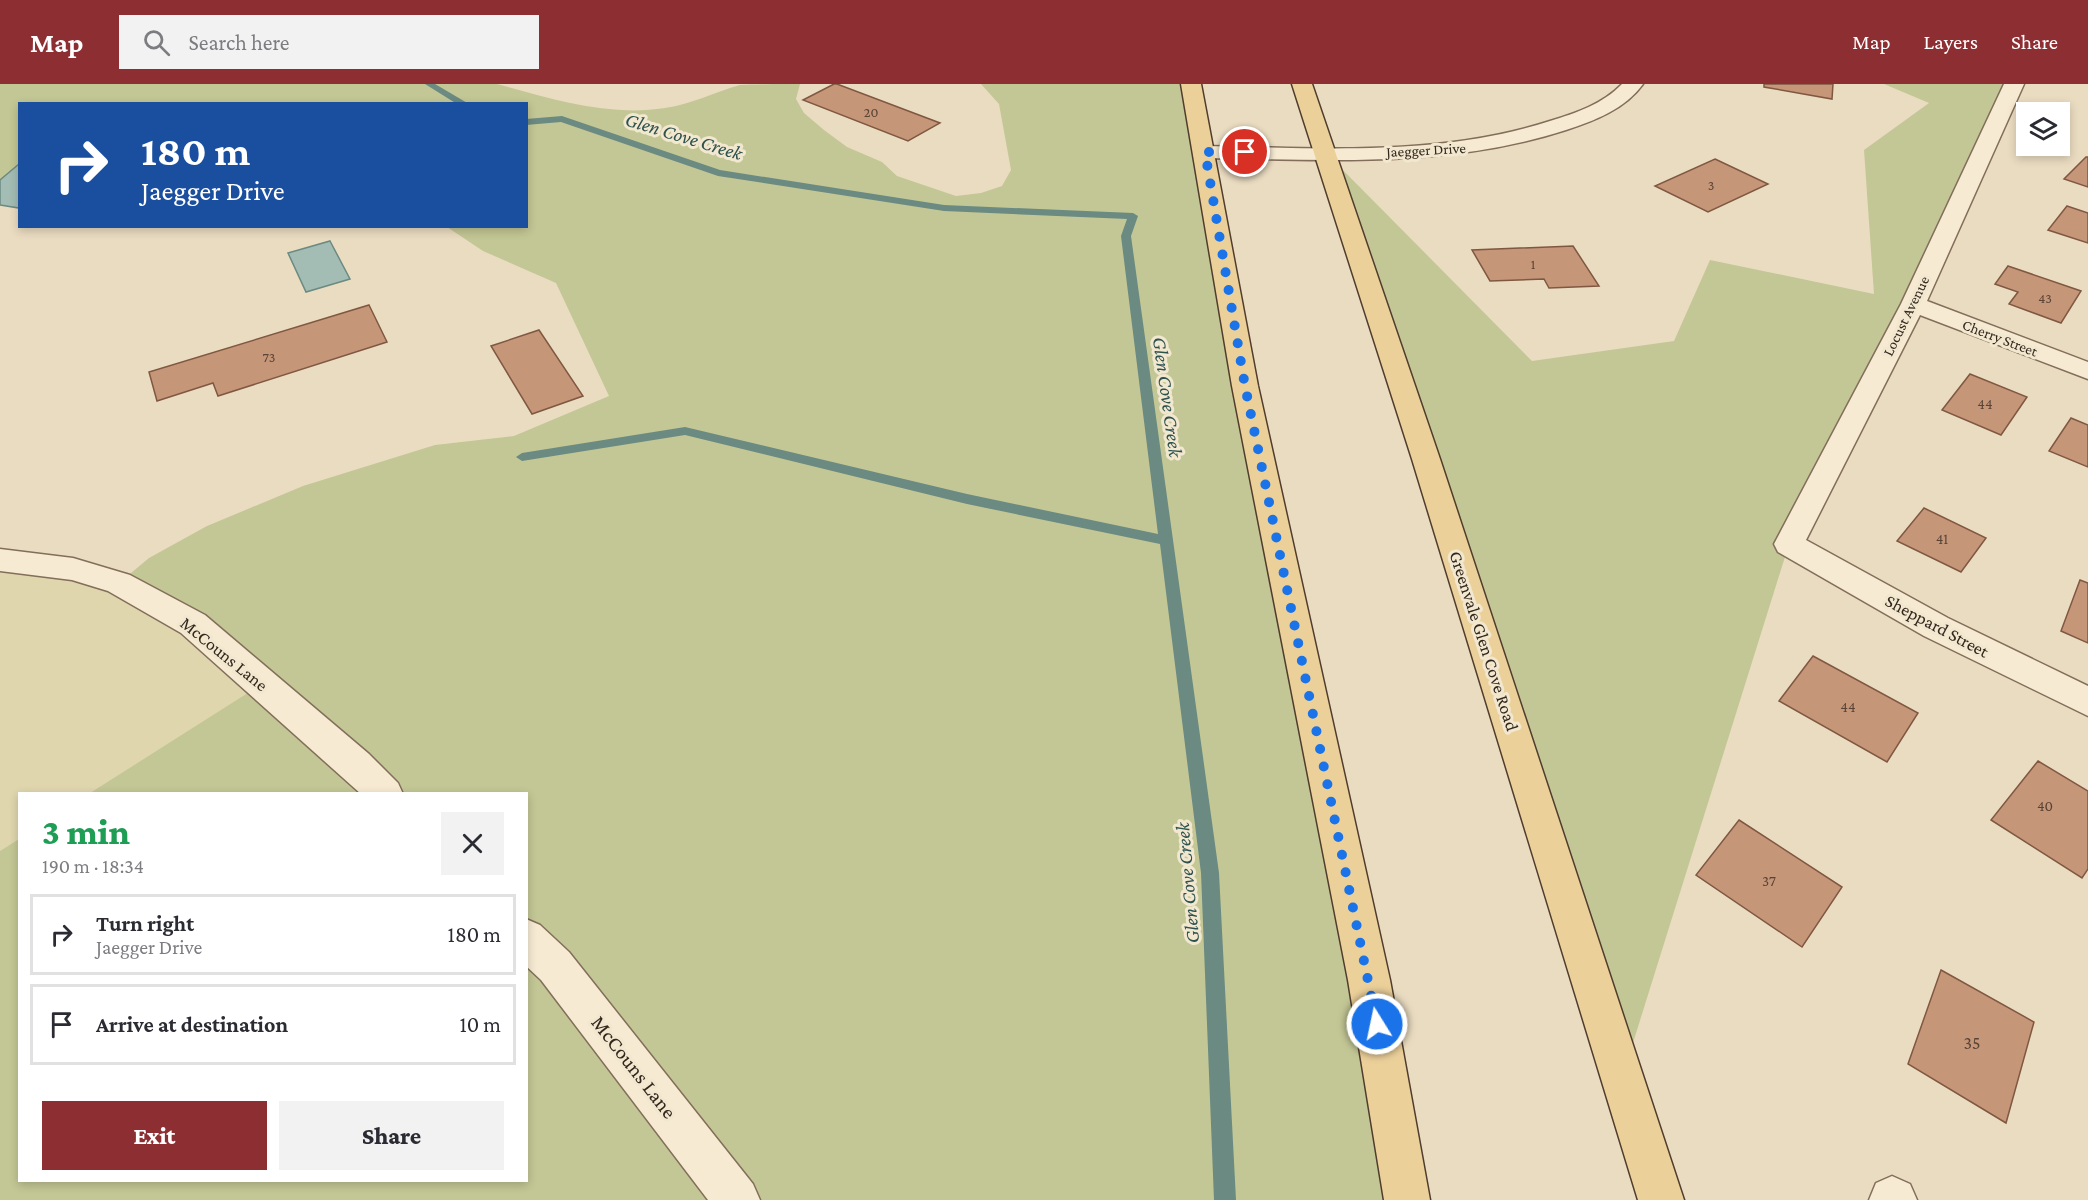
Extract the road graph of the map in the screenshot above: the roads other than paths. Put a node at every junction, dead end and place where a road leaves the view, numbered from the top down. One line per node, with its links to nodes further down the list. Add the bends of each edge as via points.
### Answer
1 (1191, 84): 5 (main road)
2 (1302, 84): 6 (main road, Greenvale Glen Cove Road)
3 (1633, 84): 6 (street, Jaegger Drive, via 1597,111 1496,144 1409,153)
4 (2014, 84): 7 (street, Locust Avenue)
5 (1205, 152): 6 (street, Jaegger Drive); 15 (main road, via 1245,386 1369,980)
6 (1326, 153): 16 (main road, Greenvale Glen Cove Road)
7 (1913, 304): 8 (street, Cherry Street); 9 (street, Locust Avenue)
8 (2088, 371)
9 (1789, 544): 11 (street, Sheppard Street, via 1936,627)
10 (0, 560): 12 (street, McCouns Lane, via 73,569 119,584 193,624)
11 (2088, 702)
12 (383, 792)
13 (528, 940): 14 (street, McCouns Lane, via 555,966)
14 (737, 1200)
15 (1407, 1200)
16 (1661, 1200)

